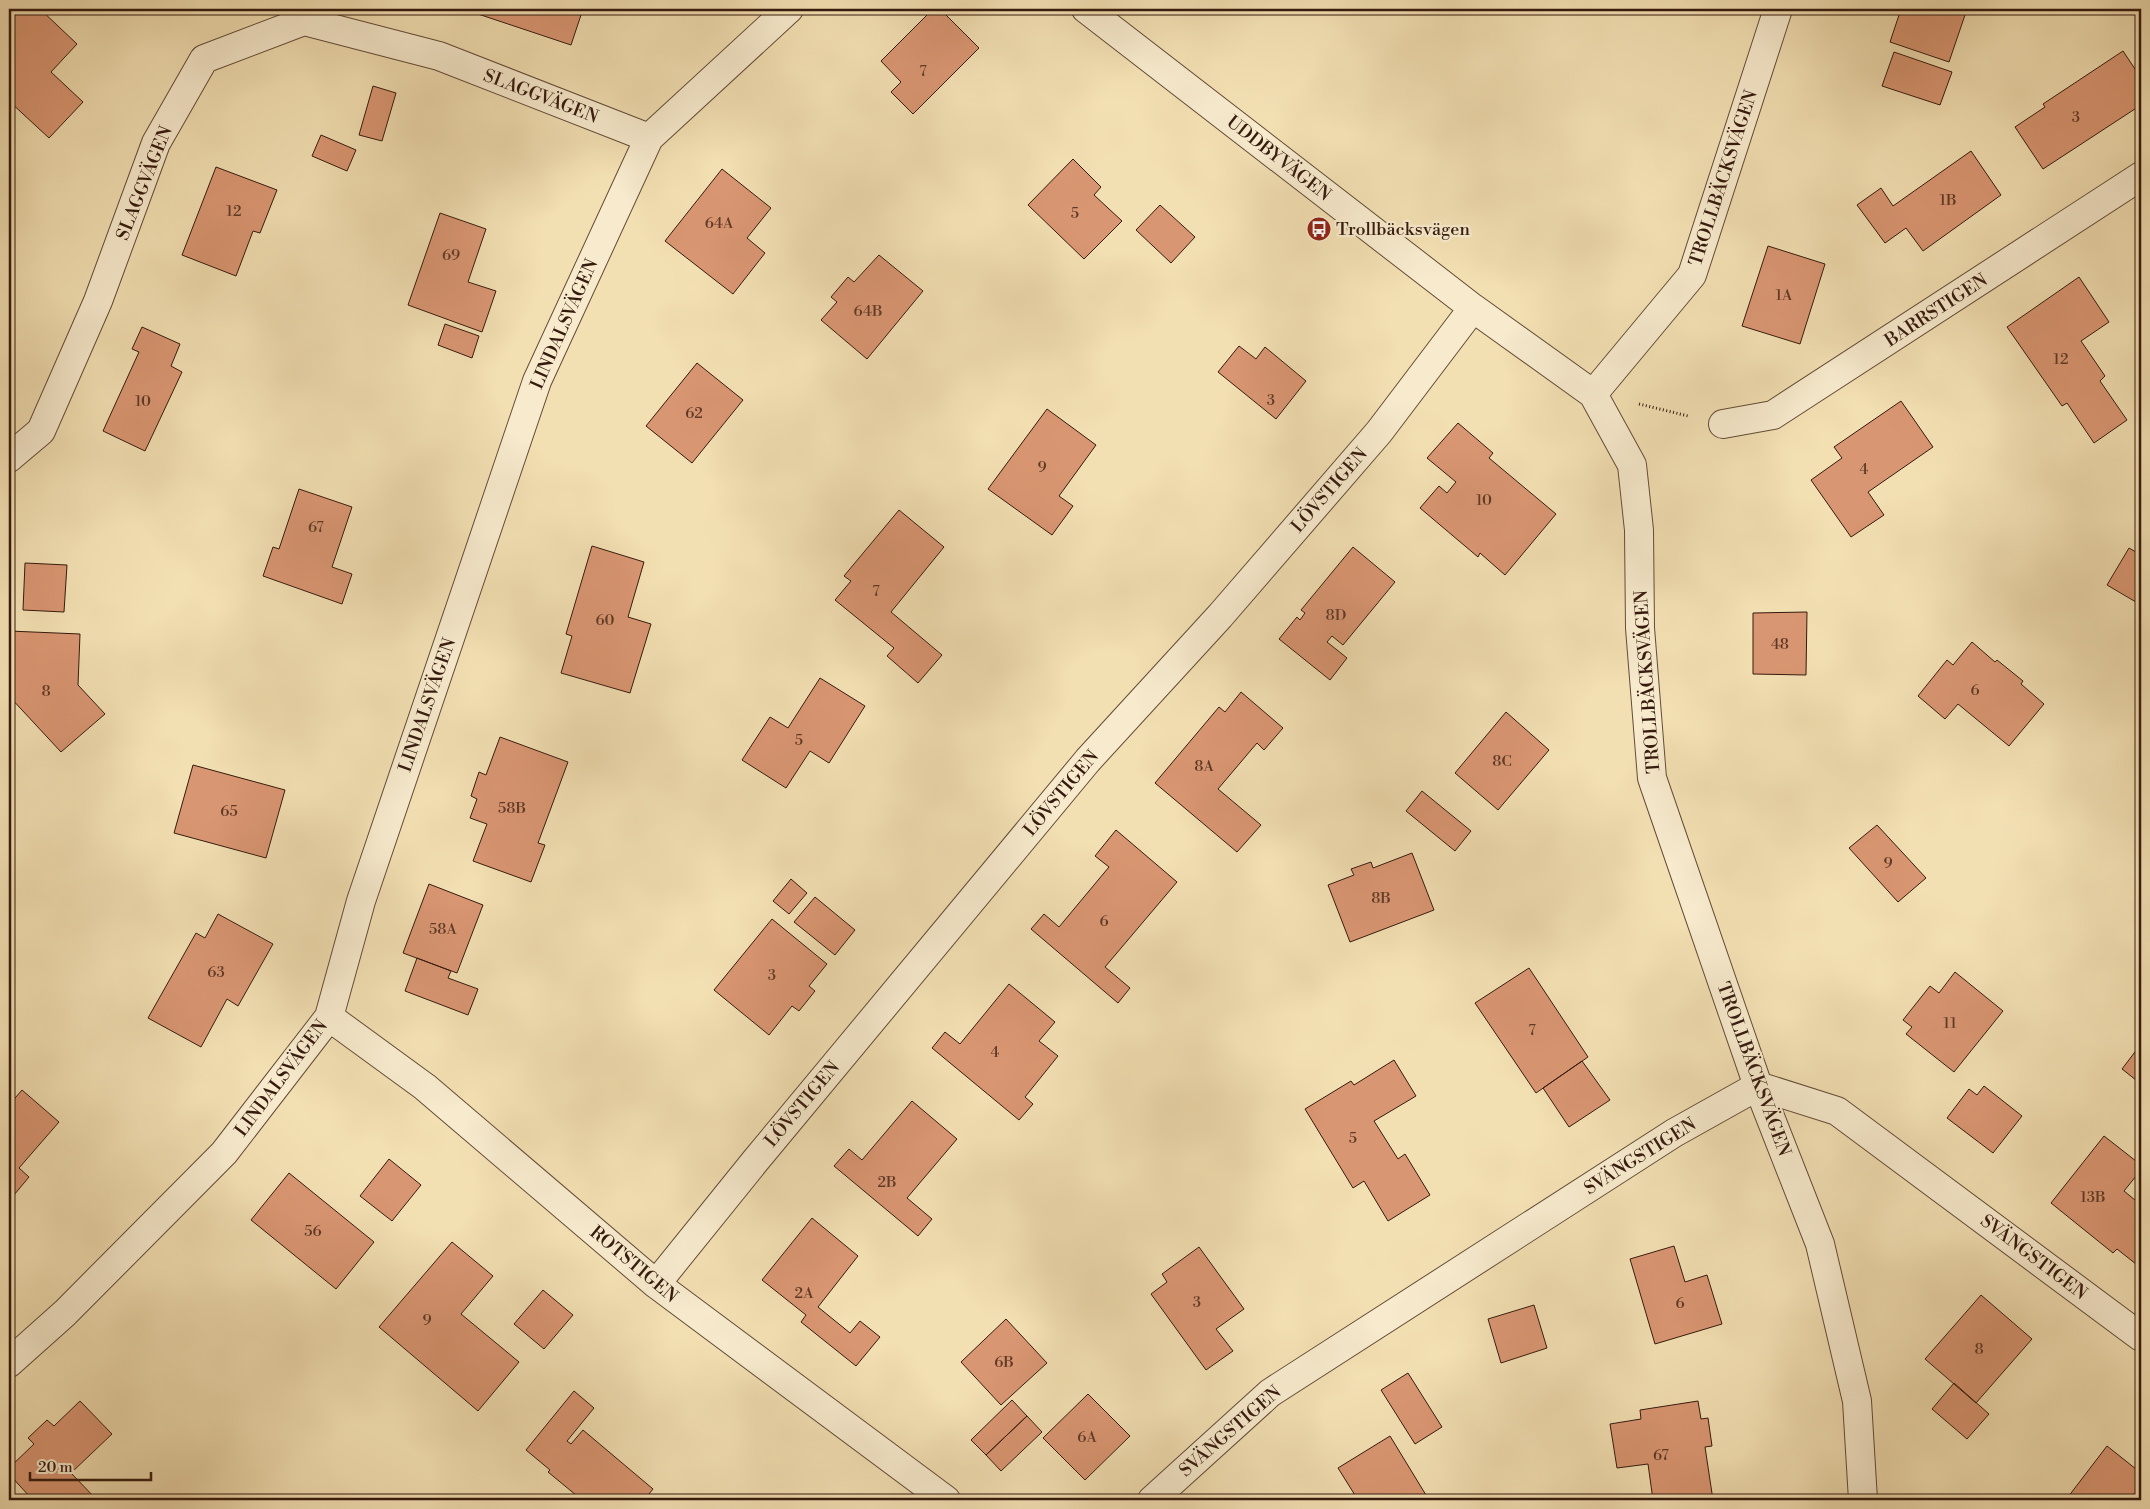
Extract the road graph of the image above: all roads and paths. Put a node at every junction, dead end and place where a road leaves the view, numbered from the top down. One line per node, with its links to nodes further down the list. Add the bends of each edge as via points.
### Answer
1 (789, 9): 4 (street, LINDALSVÄGEN)
2 (1086, 9): 6 (street, UDDBYVÄGEN)
3 (1778, 9): 7 (street, TROLLBÄCKSVÄGEN, via 1692,275)
4 (649, 138): 9 (street, SLAGGVÄGEN, via 439,56 304,21 204,59 156,143 98,301 41,431); 10 (street, LINDALSVÄGEN, via 537,381 361,901)
5 (2141, 176): 8 (street, BARRSTIGEN, via 1773,415)
6 (1473, 308): 7 (street, UDDBYVÄGEN); 12 (street, LÖVSTIGEN, via 1379,432 1220,616 1088,760)
7 (1593, 394): 8 (path); 11 (street, TROLLBÄCKSVÄGEN, via 1632,464 1639,530 1640,628 1652,778)
8 (1723, 424)
9 (9, 458)
10 (329, 1017): 12 (street, ROTSTIGEN, via 424,1087); 14 (street, LINDALSVÄGEN, via 224,1152 65,1313)
11 (1758, 1086): 13 (street, SVÄNGSTIGEN, via 1837,1111); 16 (street, SVÄNGSTIGEN, via 1674,1133 1270,1393); 17 (street, TROLLBÄCKSVÄGEN, via 1820,1244 1856,1401)
12 (656, 1284): 15 (street, ROTSTIGEN)
13 (2141, 1337)
14 (9, 1363)
15 (946, 1500)
16 (1152, 1500)
17 (1863, 1500)

